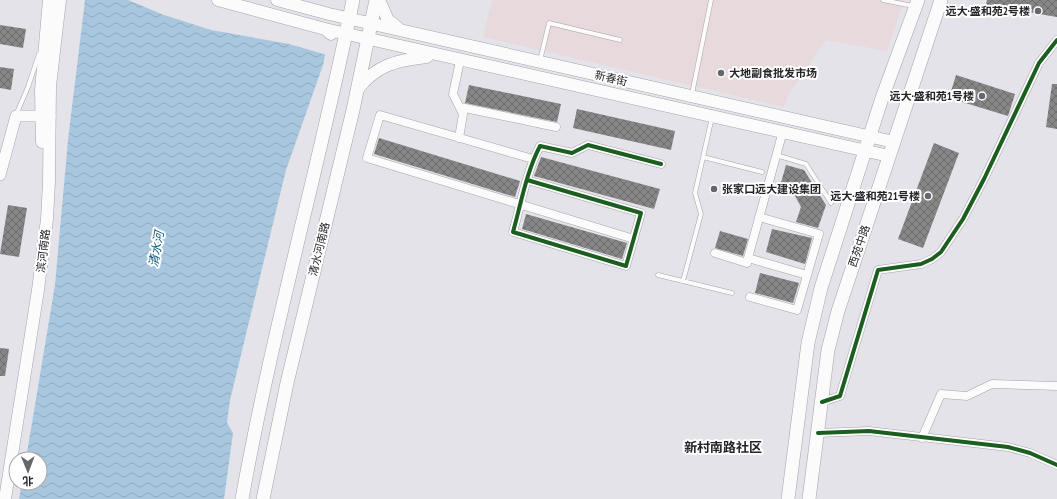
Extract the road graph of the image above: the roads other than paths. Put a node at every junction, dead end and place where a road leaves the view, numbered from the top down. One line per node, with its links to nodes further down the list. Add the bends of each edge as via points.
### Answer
1 (49, 0): 17 (main road, 滨河南路)
2 (60, 0): 29 (main road, 滨河南路)
3 (218, 0): 14 (main road, 新春街)
4 (277, 0): 11 (main road, 新春街)
5 (352, 0): 11 (main road, via 342,10); 12 (main road, 清水河南路)
6 (377, 0): 13 (main road, 清水河南路); 15 (main road, via 388,20)
7 (711, 0): 26 (lane)
8 (883, 0): 10 (lane)
9 (942, 0): 35 (main road, 西苑中路)
10 (916, 3): 33 (main road, 西苑中路)
11 (329, 14): 12 (main road, 新春街)
12 (349, 19): 13 (main road, 新春街); 16 (main road, 清水河南路)
13 (371, 23): 15 (main road, 新春街); 18 (main road, 清水河南路)
14 (325, 29): 16 (main road, 新春街); 22 (main road, via 338,41)
15 (400, 30): 24 (main road, 新春街)
16 (346, 34): 18 (main road, 新春街); 22 (main road, 清水河南路)
17 (45, 36): 28 (lane); 29 (main road, 滨河南路, via 41,90)
18 (368, 40): 21 (main road, 新春街); 25 (main road, 清水河南路)
19 (620, 40): 24 (lane, via 549,23)
20 (1057, 40): 57 (street, via 1039,63 984,179 963,219 941,252 921,264 878,270 840,396)
21 (440, 56): 23 (main road, 新春街); 25 (main road, via 408,59 388,65 366,78)
22 (341, 57): 63 (main road, 清水河南路, via 254,434)
23 (460, 61): 27 (street, via 453,94); 30 (main road, 新春街)
24 (540, 62): 26 (main road, 新春街)
25 (357, 90): 64 (main road, 清水河南路, via 287,383)
26 (691, 96): 33 (main road, 新春街)
27 (460, 107): 31 (street); 34 (street, via 463,114)
28 (16, 116): 29 (street); 43 (street)
29 (45, 116): 61 (main road, 滨河南路, via 37,246); 62 (main road, 滨河南路, via 47,219)
30 (712, 116): 32 (main road, 新春街); 39 (lane)
31 (556, 127)
32 (783, 131): 36 (main road, 新春街); 37 (street)
33 (870, 137): 35 (main road, 新春街); 36 (main road, 西苑中路)
34 (459, 138): 40 (street); 46 (street, via 380,115 367,158)
35 (894, 142): 38 (main road, 西苑中路)
36 (866, 149): 38 (main road, 新春街); 65 (main road, 西苑中路, via 821,288 808,343)
37 (776, 155): 45 (lane, via 806,164); 47 (street)
38 (889, 156): 57 (main road, 西苑中路, via 838,311 828,350)
39 (703, 157): 42 (lane); 53 (lane, via 694,193 701,214)
40 (533, 159): 41 (street, via 540,146 572,153 588,145); 44 (street)
41 (661, 164)
42 (762, 172)
43 (0, 175)
44 (527, 180): 46 (street); 48 (street, via 641,213)
45 (831, 203)
46 (520, 206): 48 (street); 48 (street, via 513,232 626,266)
47 (759, 217): 50 (street); 52 (street, via 819,234)
48 (634, 239)
49 (715, 253): 50 (street, via 746,263)
50 (748, 258): 52 (street)
51 (658, 275): 53 (lane)
52 (807, 275): 55 (street, via 797,310)
53 (683, 281): 54 (lane)
54 (732, 293)
55 (750, 297)
56 (1057, 386): 59 (street, via 992,384 967,396 941,394)
57 (822, 402): 58 (main road, 西苑中路)
58 (818, 433): 59 (street, via 869,431); 66 (main road, 西苑中路)
59 (922, 438): 60 (street, via 1008,447)
60 (1057, 465)
61 (0, 482)
62 (5, 499)
63 (242, 499)
64 (263, 499)
65 (788, 499)
66 (809, 499)

